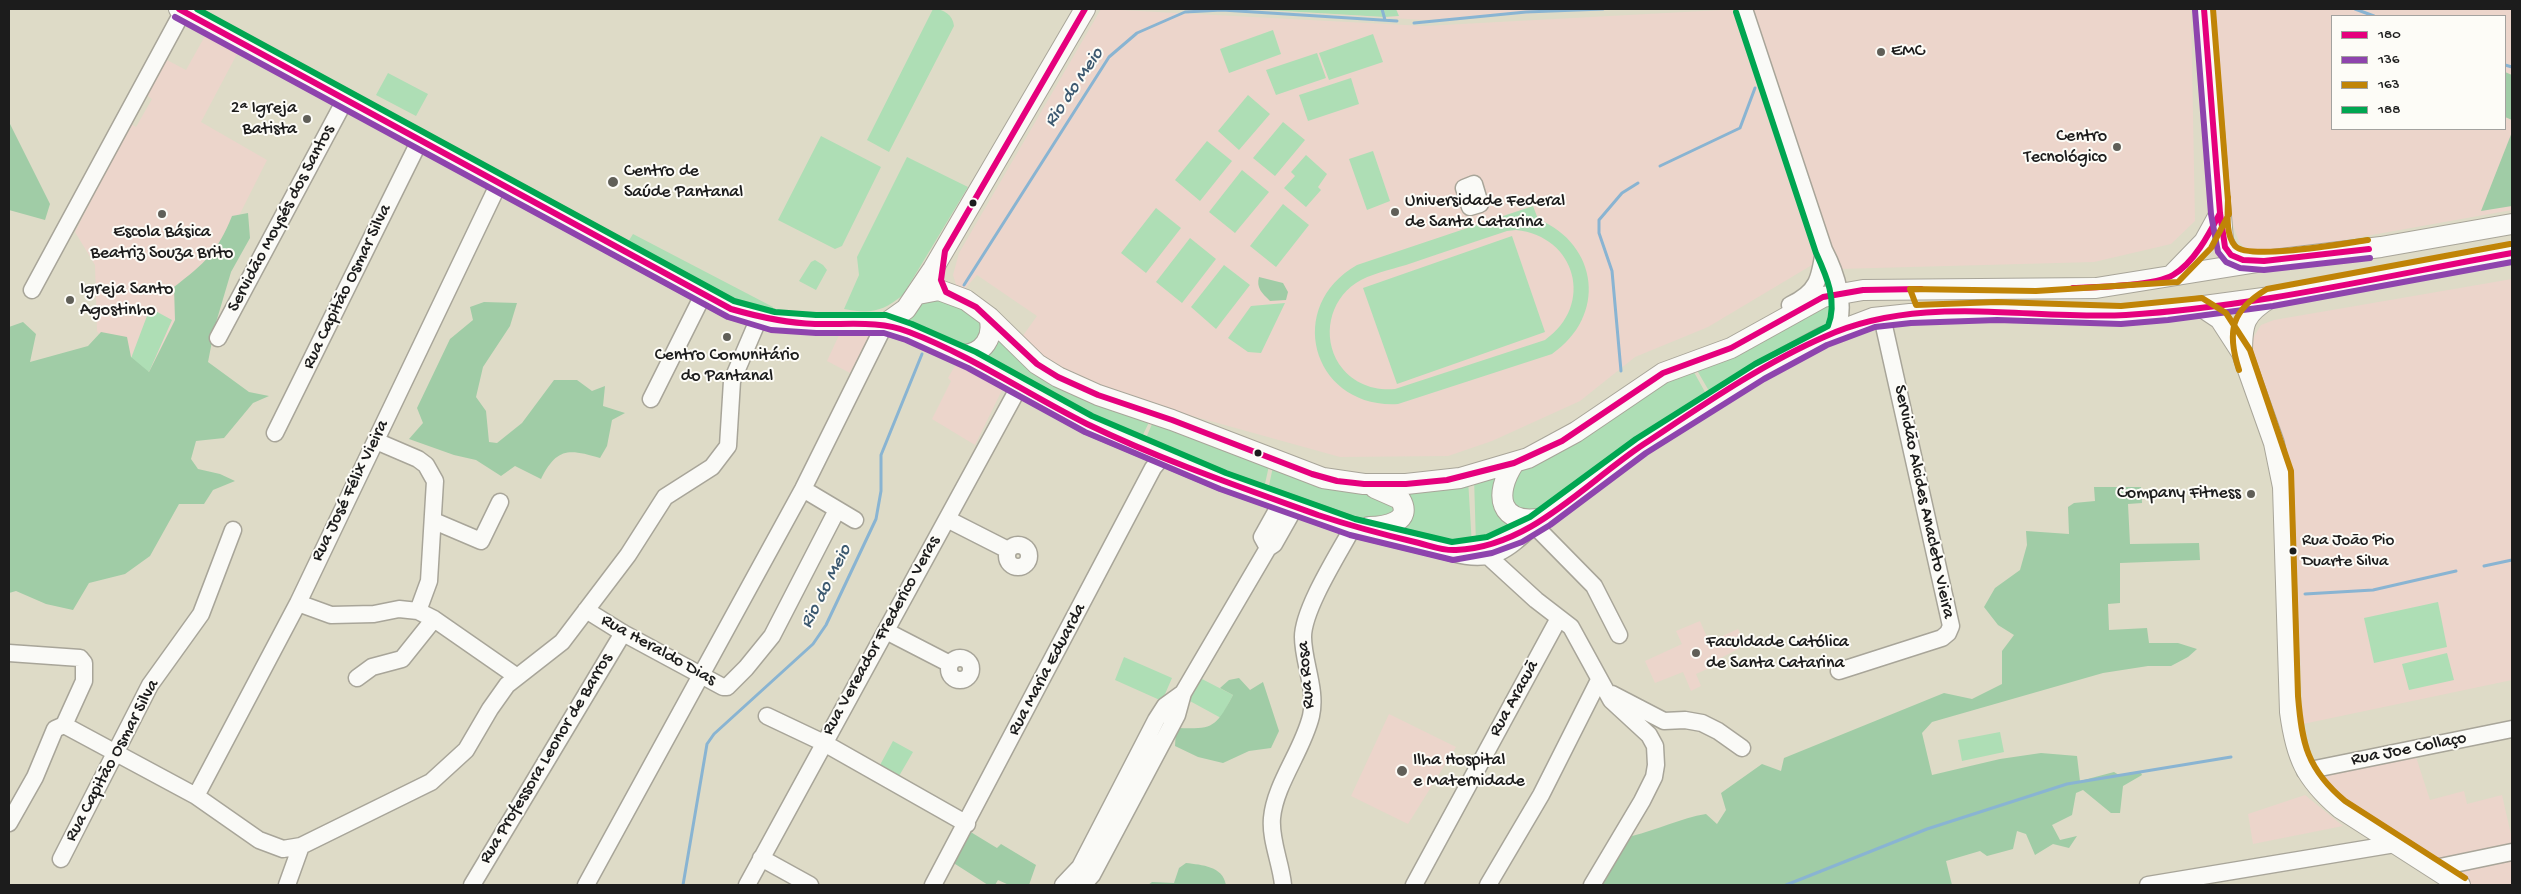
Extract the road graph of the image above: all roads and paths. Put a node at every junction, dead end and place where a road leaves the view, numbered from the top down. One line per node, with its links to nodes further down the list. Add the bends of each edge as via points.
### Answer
1 (1085, 9): 11 (main road)
2 (1744, 9): 10 (street)
3 (2204, 9): 8 (main road)
4 (181, 10): 5 (main road); 16 (street)
5 (345, 100): 6 (main road); 30 (street, Servidão Moysés dos Santos)
6 (420, 140): 7 (main road); 36 (street, Rua Capitão Osmar Silva)
7 (499, 183): 19 (main road); 37 (street, Rua José Félix Vieira)
8 (2220, 213): 13 (main road, via 2223,240 2231,255 2243,260); 14 (main road, via 2204,242)
9 (2512, 224): 13 (main road, via 2372,248)
10 (1824, 250): 15 (street); 31 (street, via 1820,278 1806,298 1770,315 1756,325)
11 (945, 252): 18 (main road, via 941,280); 21 (main road)
12 (2512, 254): 20 (main road)
13 (2264, 261): 14 (main road)
14 (2165, 276): 17 (main road, via 2036,282 1904,278)
15 (1832, 289): 17 (main road); 29 (street, via 1842,316); 31 (main road)
16 (32, 290)
17 (1901, 290): 23 (main road)
18 (946, 292): 21 (main road, via 930,290); 26 (main road, via 966,300)
19 (703, 294): 25 (main road, via 731,309); 35 (street)
20 (2271, 297): 22 (main road); 32 (main road, via 2252,308 2242,335)
21 (912, 301): 27 (main road); 28 (main road, via 905,318)
22 (2202, 307): 23 (main road, via 2121,315 1997,311); 32 (main road, via 2220,319)
23 (1910, 314): 24 (main road)
24 (1882, 317): 29 (main road); 64 (street, Servidão Alcides Anacleto Vieira, via 1951,626 1942,638)
25 (759, 318): 27 (main road, via 799,324); 55 (street, via 732,381 728,446 712,467 665,497 628,555)
26 (989, 318): 33 (main road, via 991,330 988,341 980,350); 40 (main road, via 1037,364 1074,385 1312,474)
27 (885, 324): 28 (main road); 41 (street)
28 (909, 332): 33 (main road)
29 (1835, 332): 48 (main road, via 1760,371 1648,442)
30 (218, 338)
31 (1742, 342): 39 (main road, via 1663,373 1562,441)
32 (2242, 353): 76 (main road, via 2282,472 2289,697 2295,744)
33 (963, 355): 34 (main road)
34 (1019, 387): 38 (main road, via 1088,424); 45 (street, Rua Vereador Frederico Veras)
35 (652, 399)
36 (275, 433)
37 (376, 441): 47 (street, via 418,460 431,472 436,492); 54 (street, Rua José Félix Vieira)
38 (1163, 456): 43 (main road); 79 (street, Rua Maria Eduarda, via 1153,468)
39 (1514, 463): 40 (main road, via 1447,480); 48 (main road, via 1504,478 1502,490 1507,511 1514,517)
40 (1364, 484): 49 (main road, via 1400,499 1404,511 1393,525)
41 (803, 489): 44 (street); 66 (street)
42 (500, 502): 47 (street, via 481,541)
43 (1288, 505): 49 (main road); 86 (street, via 1262,537 1268,548 1182,693 1165,706 1156,720)
44 (837, 510): 46 (street); 66 (street, Rua Heraldo Dias, via 772,636 731,685 723,687)
45 (947, 519): 52 (street); 59 (street, Rua Vereador Frederico Veras)
46 (855, 520)
47 (434, 521): 56 (street, via 429,581)
48 (1539, 521): 51 (main road, via 1490,545 1465,550); 53 (street, via 1508,548); 61 (street, via 1594,586)
49 (1356, 527): 51 (main road); 95 (street, Rua Rosa, via 1311,606 1303,635 1312,714 1272,818)
50 (233, 530): 75 (street, Rua Capitão Osmar Silva, via 201,614 150,685)
51 (1442, 549): 53 (street, via 1475,558)
52 (1008, 550)
53 (1489, 557): 57 (street)
54 (298, 603): 56 (street, via 332,615 374,614 399,609); 77 (street, Rua José Félix Vieira)
55 (586, 610): 60 (street, Rua Heraldo Dias); 65 (street, via 557,646)
56 (418, 611): 58 (street)
57 (1559, 618): 68 (street, via 1576,634); 96 (street, Rua Aracuã)
58 (434, 619): 65 (street); 67 (street, via 402,659 372,667)
59 (886, 631): 63 (street); 73 (street, Rua Vereador Frederico Veras)
60 (623, 633): 66 (street, Rua Heraldo Dias); 89 (street, Rua Professora Leonor de Barros)
61 (1619, 634)
62 (9, 653): 71 (street, via 80,658 84,662 84,681)
63 (950, 664)
64 (1839, 670)
65 (516, 676): 81 (street, via 500,692 466,750 431,782)
66 (700, 676): 90 (street)
67 (357, 678)
68 (1599, 680): 69 (street); 97 (street, via 1541,795)
69 (1616, 692): 74 (street, via 1664,721 1702,723); 98 (street, via 1611,700 1649,735 1655,746 1656,765 1642,801)
70 (767, 716): 73 (street)
71 (64, 726): 75 (street); 78 (street, via 56,728)
72 (2512, 729): 76 (street, Rua Joe Collaço)
73 (824, 743): 79 (street); 83 (street, Rua Vereador Frederico Veras)
74 (1742, 748)
75 (116, 754): 77 (street); 84 (street, Rua Capitão Osmar Silva)
76 (2305, 771): 80 (main road, via 2322,793 2340,808)
77 (196, 796): 81 (street, via 270,846 283,849)
78 (9, 823)
79 (967, 824): 93 (street, Rua Maria Eduarda)
80 (2395, 844): 87 (main road); 99 (street)
81 (301, 846): 88 (street)
82 (2512, 852): 85 (street)
83 (762, 858): 91 (street, Rua Vereador Frederico Veras); 92 (street)
84 (61, 859)
85 (2469, 861): 87 (street); 87 (street)
86 (1085, 876): 94 (street)
87 (2449, 880)
88 (287, 885)
89 (472, 885)
90 (586, 885)
91 (747, 885)
92 (810, 885)
93 (933, 885)
94 (1063, 885)
95 (1283, 885)
96 (1414, 885)
97 (1488, 885)
98 (1592, 885)
99 (2148, 885)

